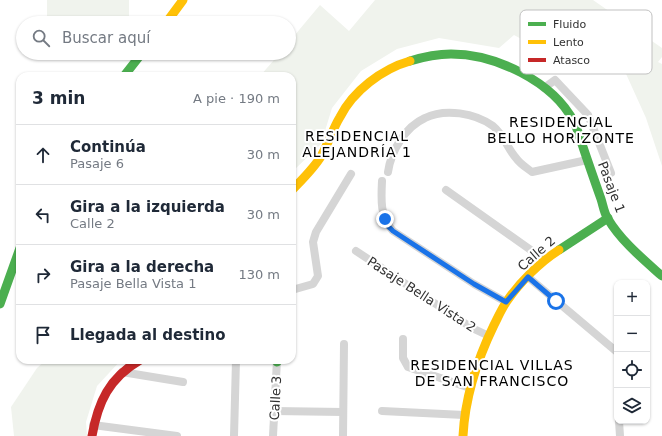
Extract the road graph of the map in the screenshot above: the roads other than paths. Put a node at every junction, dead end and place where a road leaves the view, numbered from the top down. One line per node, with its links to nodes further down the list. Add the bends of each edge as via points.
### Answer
1 (183, 0): 2 (street)
2 (171, 16)
3 (137, 60): 4 (street)
4 (127, 72)
5 (520, 73): 13 (street, Pasaje 1, via 508,66 468,55 439,54 403,63 377,76 348,102 318,160)
6 (522, 74): 7 (street, Pasaje 1)
7 (544, 88): 8 (street, Pasaje 1, via 574,122); 10 (street, via 555,80 588,115)
8 (587, 160): 9 (street, via 532,172 515,158 501,133 485,121 471,116 449,114 425,118 409,130 389,162); 15 (street, Pasaje 1)
9 (388, 172)
10 (611, 173)
11 (351, 174): 21 (street, via 316,232 313,242 318,276 313,284)
12 (382, 181): 22 (street, via 381,206 388,226 393,231)
13 (296, 186)
14 (446, 190): 18 (street)
15 (608, 218): 18 (street, Calle 2); 19 (street, Pasaje 1, via 639,256)
16 (356, 251): 24 (street, Pasaje Bella Vista 2)
17 (16, 259): 23 (street)
18 (545, 259): 20 (street, Calle 2)
19 (662, 276)
20 (528, 277): 22 (street, Calle 2); 27 (street)
21 (296, 289)
22 (506, 302): 24 (street, Calle 2)
23 (0, 304)
24 (488, 336): 33 (street, Calle 2)
25 (403, 340): 33 (street, via 403,358 408,367)
26 (344, 344): 36 (street)
27 (614, 349)
28 (134, 364): 31 (street)
29 (236, 364): 42 (street)
30 (277, 364): 35 (street, Calle 3)
31 (122, 372): 32 (street); 39 (street, via 103,395)
32 (183, 382)
33 (470, 388): 37 (street, Calle 2)
34 (382, 410): 37 (street)
35 (274, 411): 36 (street); 43 (street, Calle 3)
36 (343, 412): 44 (street)
37 (464, 415): 45 (street, Calle 2)
38 (620, 424): 46 (street)
39 (93, 425): 40 (street); 41 (street)
40 (92, 436)
41 (177, 436)
42 (234, 436)
43 (273, 436)
44 (344, 436)
45 (463, 436)
46 (620, 436)

